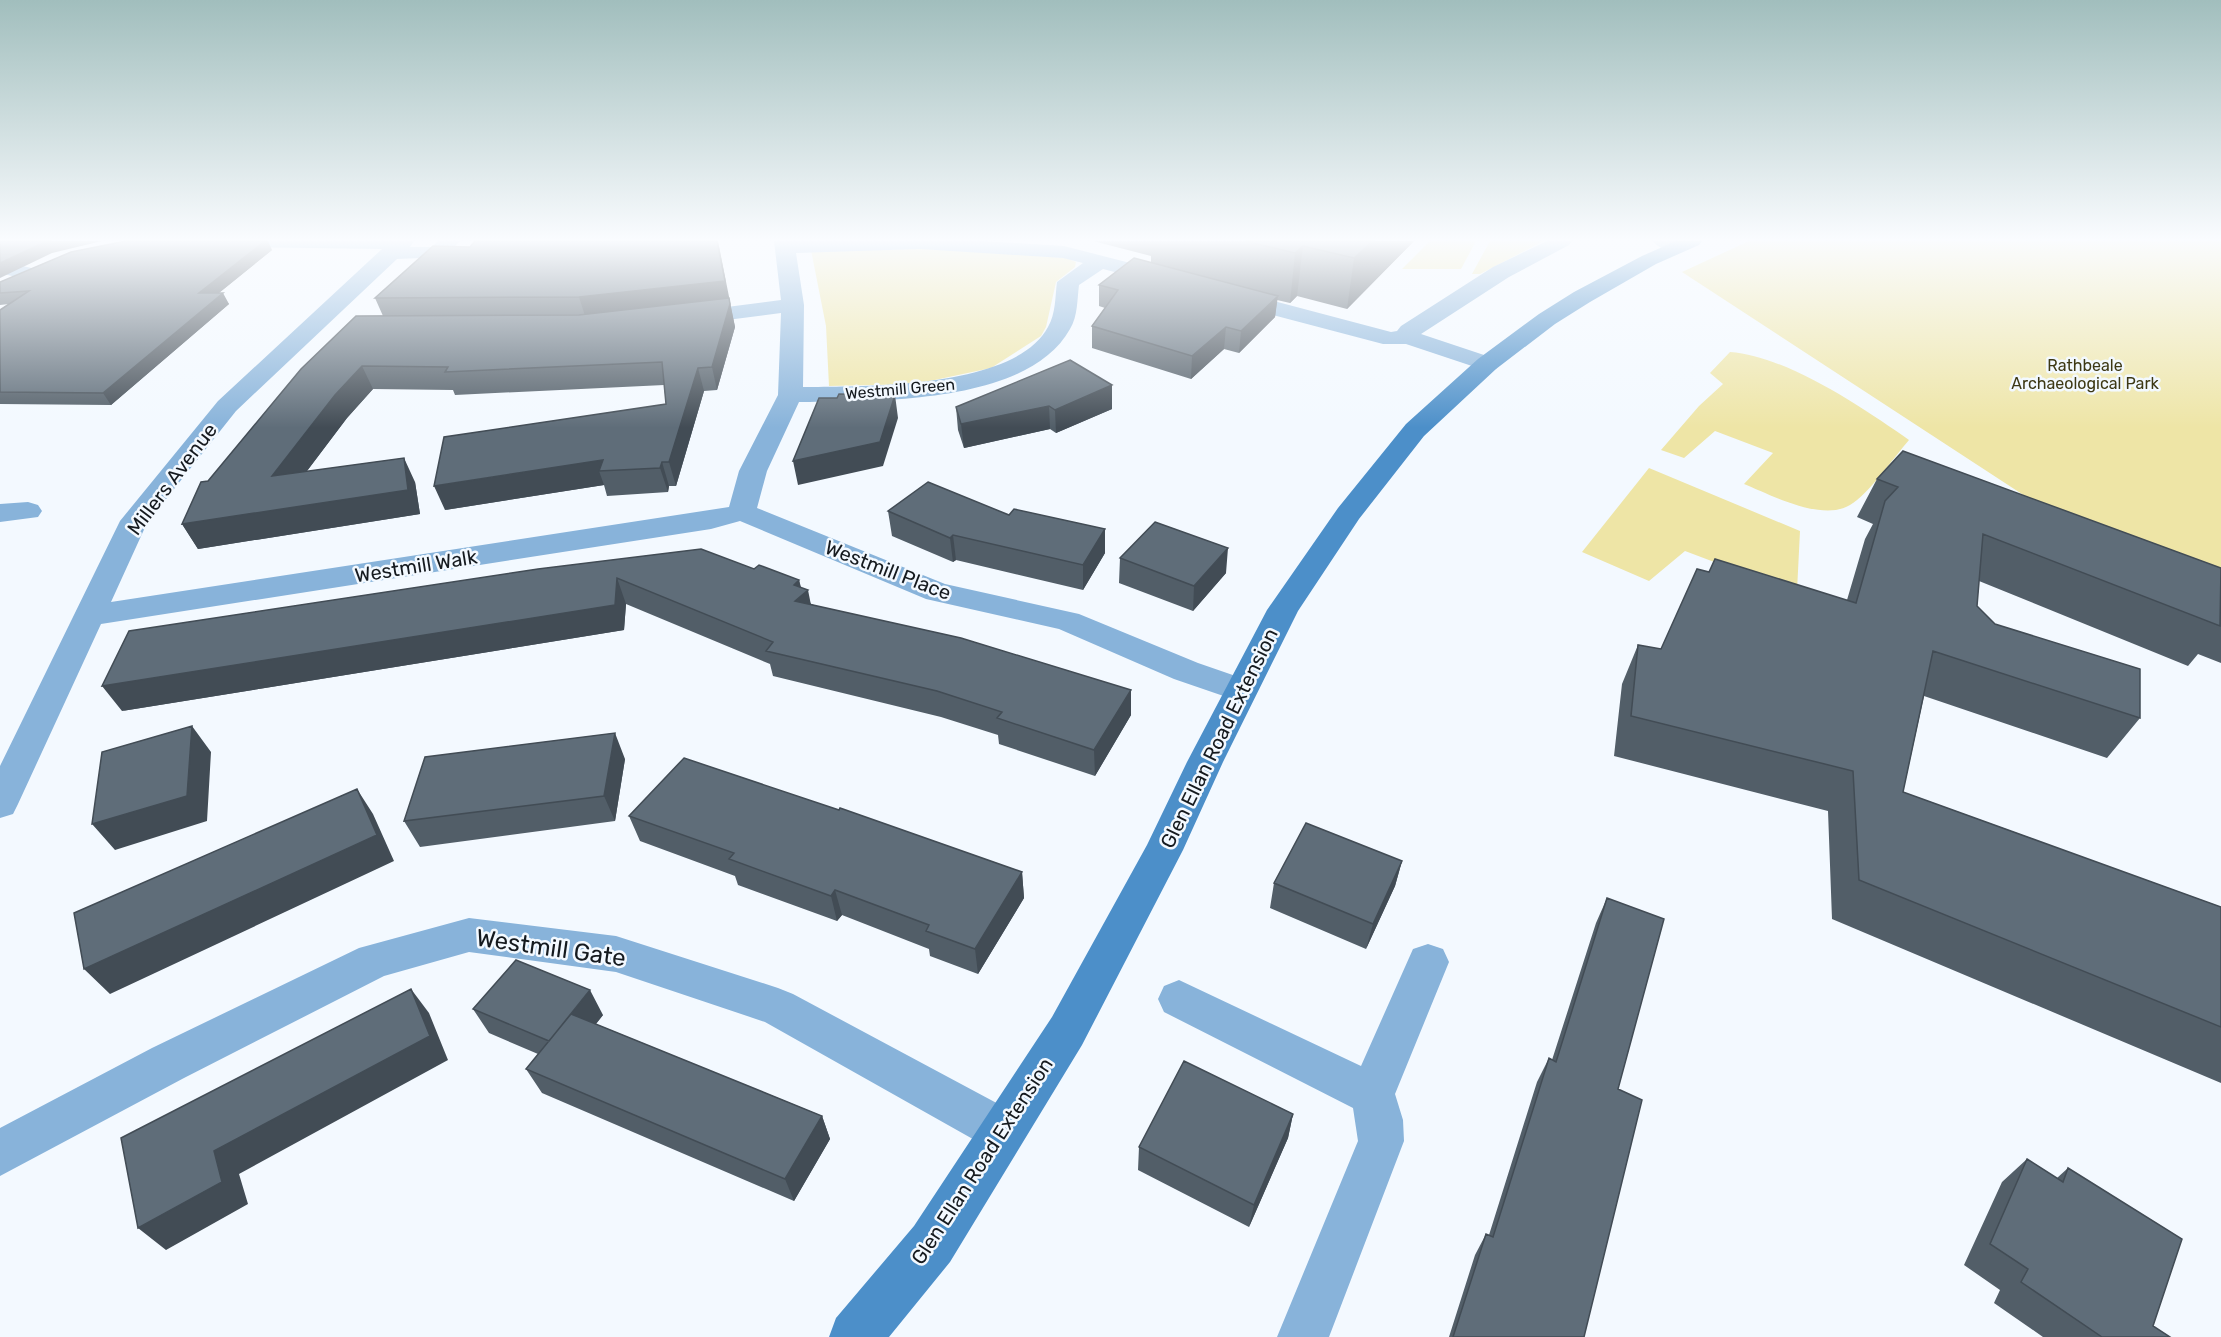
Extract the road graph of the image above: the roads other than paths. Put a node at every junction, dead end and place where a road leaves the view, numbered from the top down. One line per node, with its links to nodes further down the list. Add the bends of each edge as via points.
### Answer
1 (337, 303): 9 (street, Millers Avenue)
2 (1067, 303): 12 (street, Westmill Green, via 1067,313 1055,335 1025,361 1004,372 953,386)
3 (1257, 303): 10 (street, via 1391,339)
4 (1450, 303): 10 (street, via 1409,331)
5 (1574, 303): 11 (street, Glen Ellan Road Extension)
6 (794, 305): 7 (street); 12 (street)
7 (663, 320)
8 (341, 329): 9 (street)
9 (308, 330): 16 (street, Millers Avenue, via 227,406 134,521)
10 (1408, 337): 11 (street)
11 (1487, 364): 17 (street, Glen Ellan Road Extension, via 1415,430 1348,514 1283,610)
12 (790, 395): 14 (street, via 753,471)
13 (28, 511): 15 (street)
14 (742, 512): 16 (street, Westmill Walk, via 711,520); 17 (street, Westmill Place, via 937,592 1068,621)
15 (0, 513)
16 (89, 616): 18 (street, Millers Avenue)
17 (1240, 690): 22 (street, Glen Ellan Road Extension, via 1164,850 1067,1031)
18 (0, 804)
19 (1428, 962): 21 (street)
20 (1179, 999): 21 (street)
21 (1372, 1094): 25 (street, via 1381,1141)
22 (1003, 1131): 23 (street, Westmill Gate, via 778,1007 616,954 469,935 374,961 168,1063); 24 (street, Glen Ellan Road Extension, via 932,1244)
23 (0, 1153)
24 (855, 1337)
25 (1304, 1337)

